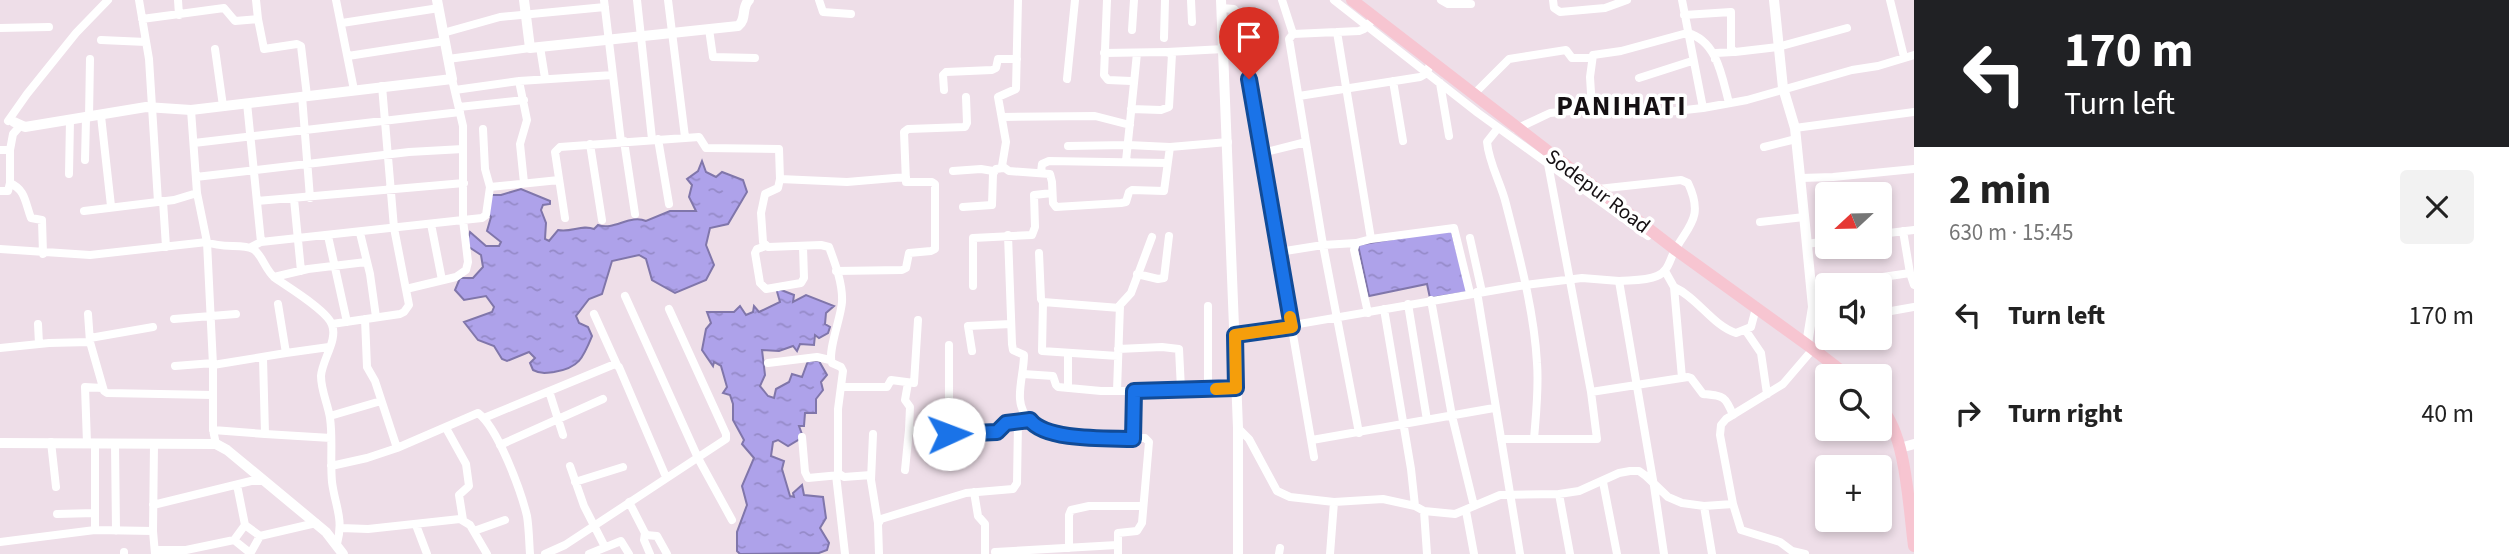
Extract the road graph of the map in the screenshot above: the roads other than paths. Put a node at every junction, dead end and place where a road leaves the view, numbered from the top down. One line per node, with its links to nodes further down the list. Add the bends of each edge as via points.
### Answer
1 (108, 0): 109 (street, via 27,94)
2 (139, 0): 35 (street)
3 (178, 0): 32 (street)
4 (257, 0): 36 (street)
5 (336, 0): 39 (street)
6 (524, 0): 33 (street)
7 (637, 0): 50 (street)
8 (668, 0): 47 (street)
9 (819, 0): 31 (street, via 823,12)
10 (1018, 0): 70 (street)
11 (1074, 0): 78 (street)
12 (1107, 0): 61 (street)
13 (1134, 0): 44 (street)
14 (1165, 0): 51 (street)
15 (1191, 0): 37 (street)
16 (1282, 0): 48 (street)
17 (1334, 0): 38 (street)
18 (1352, 0): 29 (main road, Sodepur Road)
19 (1441, 0): 30 (street)
20 (1553, 0): 21 (street, via 1560,12 1605,8)
21 (1626, 0)
22 (1682, 0): 34 (street)
23 (1774, 0): 55 (street)
24 (1890, 0): 65 (street)
25 (745, 3): 43 (street, via 740,25)
26 (438, 4): 39 (street); 49 (street)
27 (604, 4): 33 (street); 53 (street)
28 (1221, 4): 57 (street); 134 (street, via 1238,14)
29 (1365, 4): 38 (main road, Sodepur Road)
30 (1471, 4)
31 (851, 14)
32 (179, 15): 35 (street); 36 (street, via 224,8 235,21)
33 (526, 15): 49 (street, via 492,18); 56 (street)
34 (1684, 15): 46 (street); 60 (street, via 1731,12)
35 (142, 19): 54 (street)
36 (258, 19): 90 (street, via 264,49 301,47)
37 (1192, 22)
38 (1371, 22): 45 (street, via 1359,31); 73 (main road, Sodepur Road)
39 (342, 23): 64 (street)
40 (49, 27): 42 (street)
41 (1847, 28): 55 (street)
42 (0, 29)
43 (709, 29): 47 (street); 66 (street, via 713,57)
44 (1132, 30)
45 (1337, 32): 48 (street); 84 (street)
46 (1687, 33): 67 (street); 71 (street, via 1703,40); 72 (street)
47 (672, 34): 50 (street); 118 (street)
48 (1293, 34): 91 (street, via 1289,39)
49 (444, 37): 64 (street); 69 (street)
50 (643, 37): 53 (street); 119 (street)
51 (1164, 38)
52 (101, 40): 54 (street)
53 (610, 40): 56 (street); 74 (street)
54 (146, 42): 98 (street)
55 (1778, 47): 60 (street); 85 (street)
56 (535, 48): 69 (street); 75 (street)
57 (1224, 48): 59 (street); 122 (street)
58 (215, 49): 96 (street)
59 (1166, 52): 62 (street); 99 (street, via 1174,59 1169,107)
60 (1733, 52): 71 (street, via 1716,53)
61 (1104, 53): 62 (street); 81 (street, via 1106,79)
62 (1137, 53): 81 (street)
63 (1914, 55): 65 (street)
64 (348, 56): 86 (street)
65 (1904, 57): 85 (street)
66 (755, 58)
67 (1591, 58): 89 (street, via 1572,58 1566,50 1509,59); 100 (street)
68 (90, 59): 106 (street)
69 (448, 59): 77 (street)
70 (1017, 59): 88 (street, via 998,59 992,70 946,72); 105 (street, via 1015,90 998,97)
71 (1715, 59): 95 (street)
72 (1692, 61): 76 (street); 97 (street)
73 (1429, 67): 80 (street, via 1420,77); 82 (street); 89 (main road, Sodepur Road)
74 (613, 75): 75 (street); 120 (street)
75 (545, 78): 79 (street)
76 (1639, 78)
77 (452, 79): 83 (street); 87 (street)
78 (1067, 79)
79 (519, 81): 87 (street); 93 (street)
80 (1393, 81): 84 (street); 121 (street)
81 (1134, 83): 99 (street)
82 (1440, 83): 111 (street); 116 (street)
83 (382, 86): 86 (street); 108 (street)
84 (1346, 88): 91 (street); 187 (street)
85 (1783, 88): 95 (street); 115 (street)
86 (354, 90): 90 (street)
87 (455, 90): 102 (street)
88 (944, 90)
89 (1474, 94): 113 (main road, Sodepur Road)
90 (304, 96): 94 (street); 114 (street)
91 (1299, 96): 123 (street)
92 (966, 97): 149 (street, via 965,127 906,130)
93 (524, 100): 102 (street); 155 (street, via 528,124 520,144)
94 (247, 103): 96 (street); 117 (street)
95 (1729, 103): 97 (street)
96 (223, 106): 101 (street)
97 (1703, 108): 100 (street, via 1649,114)
98 (152, 109): 101 (street); 104 (street); 164 (street)
99 (1131, 109): 110 (street)
100 (1592, 109): 113 (street, via 1550,113)
101 (191, 110): 124 (street)
102 (459, 110): 108 (street); 130 (street)
103 (1914, 112): 115 (street)
104 (101, 116): 106 (street); 167 (street)
105 (1002, 117): 110 (street, via 1095,116); 141 (street, via 1006,142)
106 (88, 118): 107 (street); 136 (street)
107 (70, 120): 109 (street, via 25,127); 147 (street)
108 (384, 121): 114 (street); 135 (street)
109 (12, 123): 132 (street)
110 (1130, 124): 127 (street)
111 (1498, 128): 140 (street); 218 (street, via 1487,142 1488,154 1506,200)
112 (483, 129): 156 (street)
113 (1516, 129): 133 (main road, Sodepur Road)
114 (305, 131): 117 (street); 139 (street)
115 (1795, 134): 129 (street); 150 (street)
116 (1449, 136)
117 (251, 137): 124 (street); 145 (street)
118 (685, 137): 119 (street); 151 (street, via 699,137 709,148 779,149)
119 (655, 139): 120 (street); 166 (street)
120 (622, 141): 125 (street); 170 (street)
121 (1403, 141)
122 (1228, 142): 128 (street); 253 (street)
123 (1306, 142): 134 (street); 194 (street)
124 (194, 143): 148 (street)
125 (590, 144): 152 (street, via 555,149); 174 (street)
126 (1068, 145): 127 (street)
127 (1128, 145): 128 (street); 137 (street)
128 (1170, 147): 138 (street)
129 (1764, 147)
130 (463, 149): 135 (street); 154 (street)
131 (0, 150): 132 (street)
132 (10, 150): 153 (street)
133 (1546, 150): 140 (street); 157 (main road, Sodepur Road)
134 (1262, 153): 200 (street)
135 (387, 156): 139 (street); 158 (street)
136 (85, 160)
137 (1126, 162): 138 (street); 146 (street, via 1045,161)
138 (1167, 163): 161 (street, via 1164,191 1132,190 1124,203 1056,207)
139 (307, 166): 145 (street); 162 (street)
140 (1548, 166): 201 (street); 213 (street)
141 (1003, 168): 144 (street); 146 (street)
142 (1914, 169): 150 (street)
143 (953, 171): 144 (street)
144 (993, 171): 168 (street, via 992,205)
145 (254, 172): 148 (street); 165 (street)
146 (1041, 173): 161 (street, via 1052,177)
147 (69, 174)
148 (196, 177): 160 (street)
149 (905, 177): 151 (street); 207 (street, via 907,183 935,184 935,249 909,253 902,270)
150 (1801, 178): 171 (street)
151 (780, 179): 197 (street, via 778,188 766,192 761,213)
152 (559, 180): 155 (street); 172 (street)
153 (10, 183): 159 (street, via 8,191); 203 (street, via 24,195 31,218 42,220)
154 (464, 183): 158 (street); 173 (street)
155 (524, 183): 156 (street)
156 (490, 187): 173 (street, via 486,215)
157 (1598, 189): 201 (main road, Sodepur Road); 201 (street, via 1685,180 1694,202 1693,221)
158 (390, 190): 162 (street); 177 (street)
159 (0, 191)
160 (197, 193): 164 (street); 189 (street)
161 (1052, 193): 182 (street, via 1034,195 1034,234)
162 (310, 198): 163 (street)
163 (294, 200): 165 (street); 188 (street)
164 (160, 201): 167 (street); 195 (street)
165 (257, 201): 190 (street)
166 (669, 204)
167 (111, 206): 169 (street)
168 (963, 207)
169 (83, 211)
170 (635, 214)
171 (1804, 217): 175 (street); 193 (street)
172 (565, 218)
173 (464, 220): 176 (street); 214 (street, via 468,266 460,275)
174 (602, 220)
175 (1760, 222)
176 (431, 224): 177 (street); 214 (street)
177 (394, 229): 181 (street); 222 (street)
178 (1914, 230): 179 (street)
179 (1903, 231): 180 (street); 209 (street)
180 (1892, 232)
181 (360, 233): 183 (street); 204 (street)
182 (1008, 235): 220 (street, via 973,238); 249 (street)
183 (328, 236): 188 (street); 205 (street)
184 (1168, 236): 210 (street, via 1164,278)
185 (1152, 237): 210 (street)
186 (1470, 238): 223 (street)
187 (1371, 239): 191 (street); 223 (street, via 1454,228)
188 (296, 240): 190 (street); 206 (street)
189 (207, 242): 195 (street); 196 (street); 240 (street)
190 (261, 243): 196 (street)
191 (1356, 243): 194 (street); 236 (street)
192 (1815, 243): 193 (street)
193 (1807, 244): 216 (street)
194 (1323, 245): 200 (street); 244 (street)
195 (166, 247): 203 (street, via 90,256)
196 (251, 247): 212 (street)
197 (766, 247): 198 (street); 198 (street, via 755,253 760,283 766,289 801,284)
198 (803, 247): 207 (street, via 829,247)
199 (0, 249): 203 (street)
200 (1279, 252): 251 (street)
201 (1674, 252): 208 (street); 232 (main road, Sodepur Road)
202 (1039, 253): 226 (street)
203 (43, 254)
204 (366, 262): 205 (street); 241 (street)
205 (335, 267): 206 (street); 246 (street)
206 (301, 271): 212 (street)
207 (836, 271): 265 (street, via 842,303)
208 (1665, 271): 215 (street, via 1647,279); 221 (street)
209 (1910, 273): 211 (street); 219 (street)
210 (1137, 274): 231 (street)
211 (1892, 276)
212 (274, 277): 248 (street)
213 (1570, 279): 215 (street); 218 (street); 284 (street)
214 (442, 280): 222 (street)
215 (1619, 281): 274 (street)
216 (1810, 284): 217 (street); 258 (street)
217 (1815, 284)
218 (1525, 285): 223 (street); 313 (street, via 1538,363)
219 (1914, 285)
220 (973, 286)
221 (1674, 287): 252 (street, via 1732,332); 272 (street)
222 (406, 289): 241 (street, via 409,305 404,312)
223 (1476, 292): 225 (street); 289 (street)
224 (625, 296): 326 (street)
225 (1431, 300): 228 (street); 292 (street)
226 (1043, 302): 231 (street); 263 (street, via 1042,350)
227 (278, 304): 261 (street)
228 (1408, 304): 234 (street); 296 (street)
229 (1208, 306): 280 (street)
230 (1914, 307): 235 (street)
231 (1120, 308): 262 (street)
232 (1756, 308): 252 (street); 258 (main road, Sodepur Road)
233 (669, 309): 326 (street, via 727,437)
234 (1384, 309): 236 (street); 298 (street)
235 (1892, 311)
236 (1368, 313): 244 (street)
237 (88, 314): 254 (street)
238 (236, 314): 240 (street)
239 (594, 314): 269 (street)
240 (211, 316): 242 (street); 267 (street)
241 (376, 317): 243 (street)
242 (174, 319)
243 (365, 319): 246 (street); 288 (street, via 367,367)
244 (1339, 319): 251 (street); 304 (street)
245 (918, 320): 273 (street, via 915,382)
246 (346, 322): 248 (street)
247 (38, 324): 255 (street)
248 (332, 324): 257 (street)
249 (1011, 324): 260 (street, via 968,326); 271 (street, via 1013,350 1024,355)
250 (153, 327): 254 (street)
251 (1292, 327): 253 (street); 314 (street)
252 (1746, 331): 285 (street, via 1764,361)
253 (1235, 335): 278 (street)
254 (90, 340): 255 (street); 276 (street)
255 (39, 344): 259 (street)
256 (949, 345): 307 (street)
257 (329, 347): 261 (street); 291 (street, via 321,375)
258 (1810, 347): 268 (main road, Sodepur Road); 285 (street, via 1791,378)
259 (0, 348)
260 (972, 351)
261 (286, 352): 264 (street)
262 (1118, 352): 263 (street); 279 (street, via 1179,349); 282 (street)
263 (1068, 353): 277 (street)
264 (263, 358): 267 (street); 305 (street)
265 (830, 359): 266 (street); 275 (street, via 843,369)
266 (768, 363)
267 (213, 364): 270 (street); 286 (street)
268 (1832, 364)
269 (617, 365): 281 (street); 333 (street)
270 (175, 366)
271 (1023, 373): 277 (street, via 1053,376 1057,386); 295 (street, via 1020,398)
272 (1682, 378): 274 (street); 290 (street, via 1691,378 1703,394 1726,399)
273 (908, 383): 275 (street, via 892,380 887,387); 303 (street)
274 (1637, 385): 284 (street); 338 (street)
275 (841, 387): 331 (street)
276 (102, 388): 286 (street, via 107,393); 317 (street, via 85,387)
277 (1068, 388): 282 (street)
278 (1236, 388): 280 (street); 300 (street)
279 (1181, 389): 280 (street); 283 (street)
280 (1208, 389)
281 (549, 391): 293 (street); 294 (street)
282 (1117, 391): 283 (street)
283 (1134, 391): 311 (street)
284 (1591, 392): 313 (street, via 1597,439)
285 (1767, 394): 290 (street)
286 (213, 395): 302 (street)
287 (603, 399): 294 (street)
288 (382, 401): 291 (street); 324 (street)
289 (1494, 408): 292 (street); 312 (street)
290 (1733, 415): 345 (street, via 1721,425 1720,435)
291 (330, 416): 309 (street)
292 (1452, 416): 296 (street); 350 (street)
293 (484, 418): 299 (street, via 475,412); 322 (street)
294 (558, 418): 308 (street); 322 (street)
295 (1030, 420): 297 (street); 311 (street, via 1037,427 1078,437)
296 (1427, 420): 298 (street)
297 (1018, 422): 307 (street, via 1006,423 997,432); 340 (street, via 1015,486)
298 (1404, 424): 304 (street); 348 (street)
299 (446, 428): 324 (street); 354 (street, via 468,469 469,486 459,495)
300 (1238, 428): 344 (street, via 1282,495); 391 (street)
301 (1892, 428): 323 (main road)
302 (213, 430): 305 (street); 320 (street)
303 (909, 430): 307 (street); 330 (street)
304 (1359, 433): 314 (street)
305 (265, 434): 309 (street)
306 (873, 434): 332 (street)
307 (949, 434)
308 (564, 435)
309 (331, 438): 327 (street)
310 (802, 438): 331 (street, via 807,478)
311 (1133, 439): 347 (street, via 1149,442)
312 (1501, 439): 313 (street); 341 (street)
313 (1534, 439)
314 (1312, 440): 325 (street)
315 (51, 442): 316 (street); 317 (street); 339 (street)
316 (0, 443)
317 (91, 443): 318 (street); 352 (street)
318 (116, 444): 319 (street); 364 (street)
319 (154, 444): 320 (street); 346 (street)
320 (216, 444): 334 (street)
321 (1914, 444): 323 (street)
322 (500, 445): 382 (street, via 527,516)
323 (1900, 447): 372 (main road)
324 (397, 448): 327 (street)
325 (1314, 457)
326 (698, 458): 333 (street); 356 (street)
327 (331, 466): 362 (street)
328 (570, 466): 335 (street)
329 (623, 467): 335 (street)
330 (905, 471)
331 (838, 475): 332 (street); 388 (street)
332 (871, 475): 358 (street)
333 (666, 477): 343 (street)
334 (265, 481): 337 (street); 357 (street)
335 (575, 482): 361 (street)
336 (1603, 482): 338 (street, via 1619,473 1640,471); 342 (street); 397 (street)
337 (237, 485): 346 (street); 359 (street)
338 (1654, 486): 349 (street, via 1682,503); 398 (street)
339 (56, 487)
340 (974, 492): 358 (street); 390 (street, via 978,516 985,524)
341 (1509, 494): 342 (street); 350 (street, via 1487,498); 395 (street)
342 (1559, 495): 396 (street)
343 (629, 502): 361 (street); 367 (street)
344 (1334, 502): 348 (street, via 1383,499); 392 (street)
345 (1733, 504): 349 (street); 400 (street, via 1741,530)
346 (153, 505): 365 (street)
347 (1143, 506): 374 (street, via 1071,510); 375 (street, via 1140,528 1119,532)
348 (1415, 506): 351 (street)
349 (1704, 506): 399 (street)
350 (1470, 509): 351 (street, via 1455,514); 394 (street)
351 (1424, 511): 393 (street)
352 (94, 513): 353 (street); 363 (street)
353 (57, 514)
354 (463, 520): 360 (street); 366 (street)
355 (505, 520): 366 (street)
356 (732, 520)
357 (316, 523): 368 (street); 371 (street)
358 (878, 523): 389 (street)
359 (245, 525): 368 (street); 369 (street)
360 (416, 525): 362 (street); 380 (street)
361 (594, 526): 373 (street); 383 (street)
362 (341, 528): 371 (street)
363 (95, 530): 364 (street); 370 (street)
364 (116, 531): 365 (street)
365 (153, 531): 376 (street)
366 (474, 531): 381 (street)
367 (645, 533): 386 (street); 387 (street, via 657,536)
368 (260, 536): 378 (street)
369 (234, 540): 376 (street); 378 (street)
370 (0, 542)
371 (337, 544): 379 (street)
372 (1914, 546)
373 (605, 547): 384 (street); 385 (street, via 621,541)
374 (1069, 548): 375 (street); 377 (street)
375 (1117, 550)
376 (155, 552)
377 (995, 552)
378 (249, 553)
379 (343, 554)
380 (426, 554)
381 (487, 554)
382 (530, 554)
383 (548, 554)
384 (589, 554)
385 (629, 554)
386 (650, 554)
387 (667, 554)
388 (845, 554)
389 (879, 554)
390 (985, 554)
391 (1238, 554)
392 (1330, 554)
393 (1427, 554)
394 (1474, 554)
395 (1520, 554)
396 (1570, 554)
397 (1616, 554)
398 (1664, 554)
399 (1712, 554)
400 (1805, 554)

